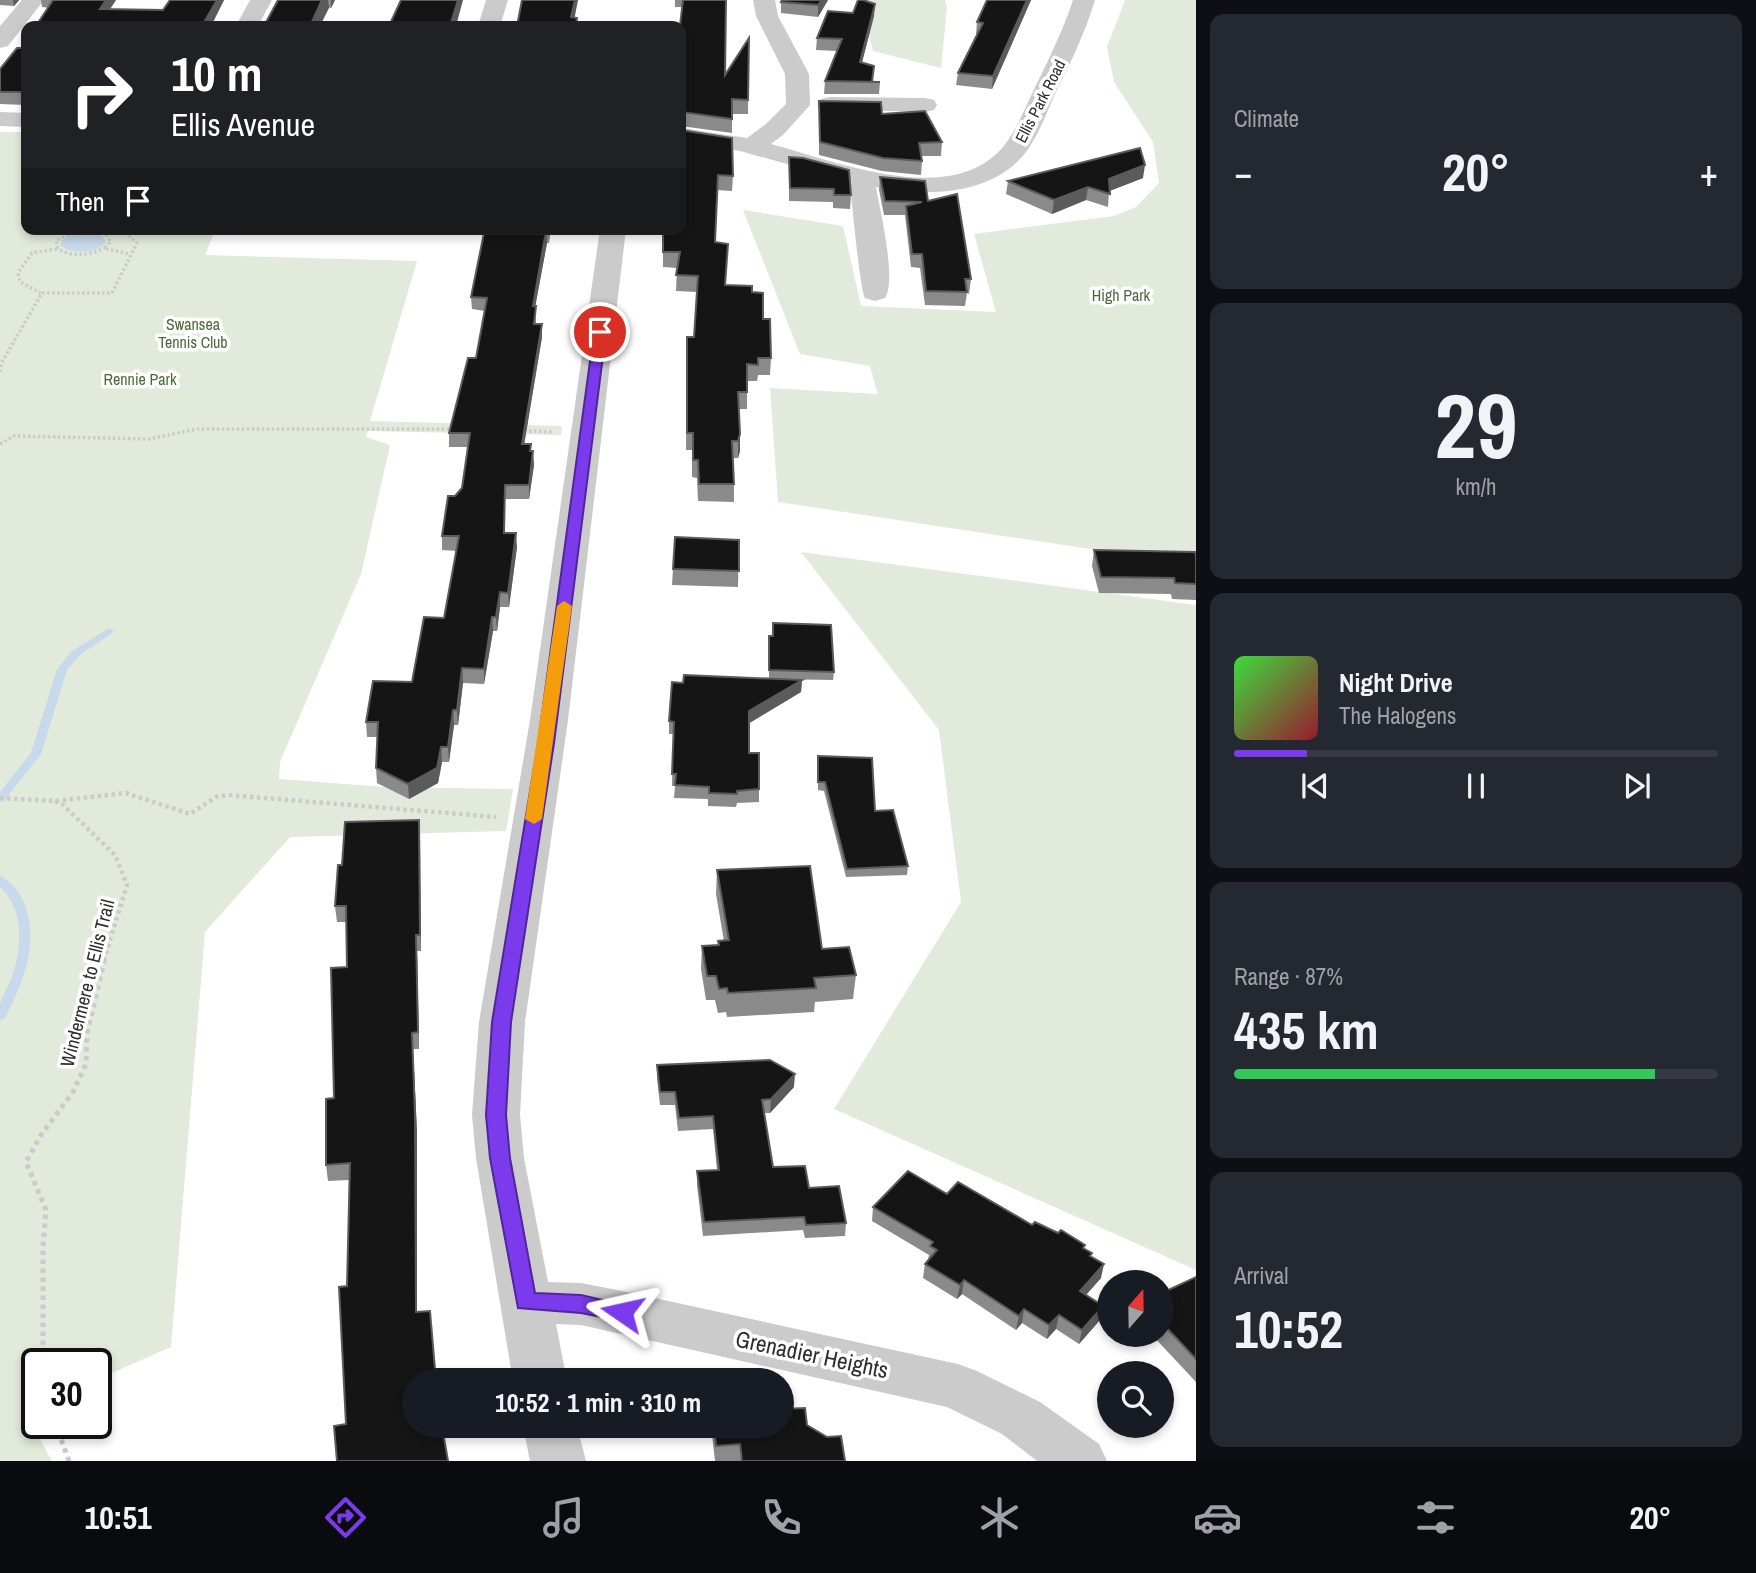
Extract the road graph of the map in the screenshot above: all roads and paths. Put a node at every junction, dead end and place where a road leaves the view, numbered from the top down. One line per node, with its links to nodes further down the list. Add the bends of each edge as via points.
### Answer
1 (33, 0): 8 (street)
2 (261, 0): 6 (street)
3 (496, 0): 7 (street)
4 (764, 0): 9 (street, via 767,16 797,74)
5 (1084, 0): 15 (street, Ellis Park Road, via 1016,149 997,168 974,178 940,183)
6 (250, 21)
7 (490, 21)
8 (0, 41)
9 (798, 103): 10 (street); 14 (street)
10 (925, 105)
11 (0, 120): 12 (street)
12 (21, 120)
13 (686, 136): 14 (street, Ellis Park Road)
14 (752, 146): 15 (street, Ellis Park Road)
15 (867, 178): 23 (street, via 863,185)
16 (69, 235): 20 (path, via 55,243)
17 (128, 235): 22 (path, via 137,243)
18 (612, 235): 33 (street, via 548,732 502,1022 496,1115)
19 (109, 236): 21 (path, via 111,242)
20 (57, 248): 21 (path, via 80,254); 24 (path, via 32,253 18,273 20,282)
21 (105, 248): 22 (path)
22 (130, 254): 24 (path, via 112,293)
23 (875, 292)
24 (41, 293): 25 (path)
25 (0, 372)
26 (456, 429): 29 (path, via 197,429 149,439 14,436)
27 (522, 431): 28 (path)
28 (561, 432)
29 (0, 444)
30 (0, 797): 31 (path)
31 (55, 801): 32 (path, via 126,793 190,814 216,797 228,795); 34 (path, Windermere to Ellis Trail, via 115,855 127,886 87,1034 86,1064 73,1092 26,1162 46,1210)
32 (505, 818)
33 (526, 1302): 35 (street); 40 (street, Grenadier Heights, via 581,1304 622,1312 958,1387 1021,1418)
34 (43, 1348)
35 (538, 1368)
36 (553, 1438): 39 (street)
37 (61, 1439): 38 (path)
38 (69, 1461)
39 (558, 1461)
40 (1079, 1461)

